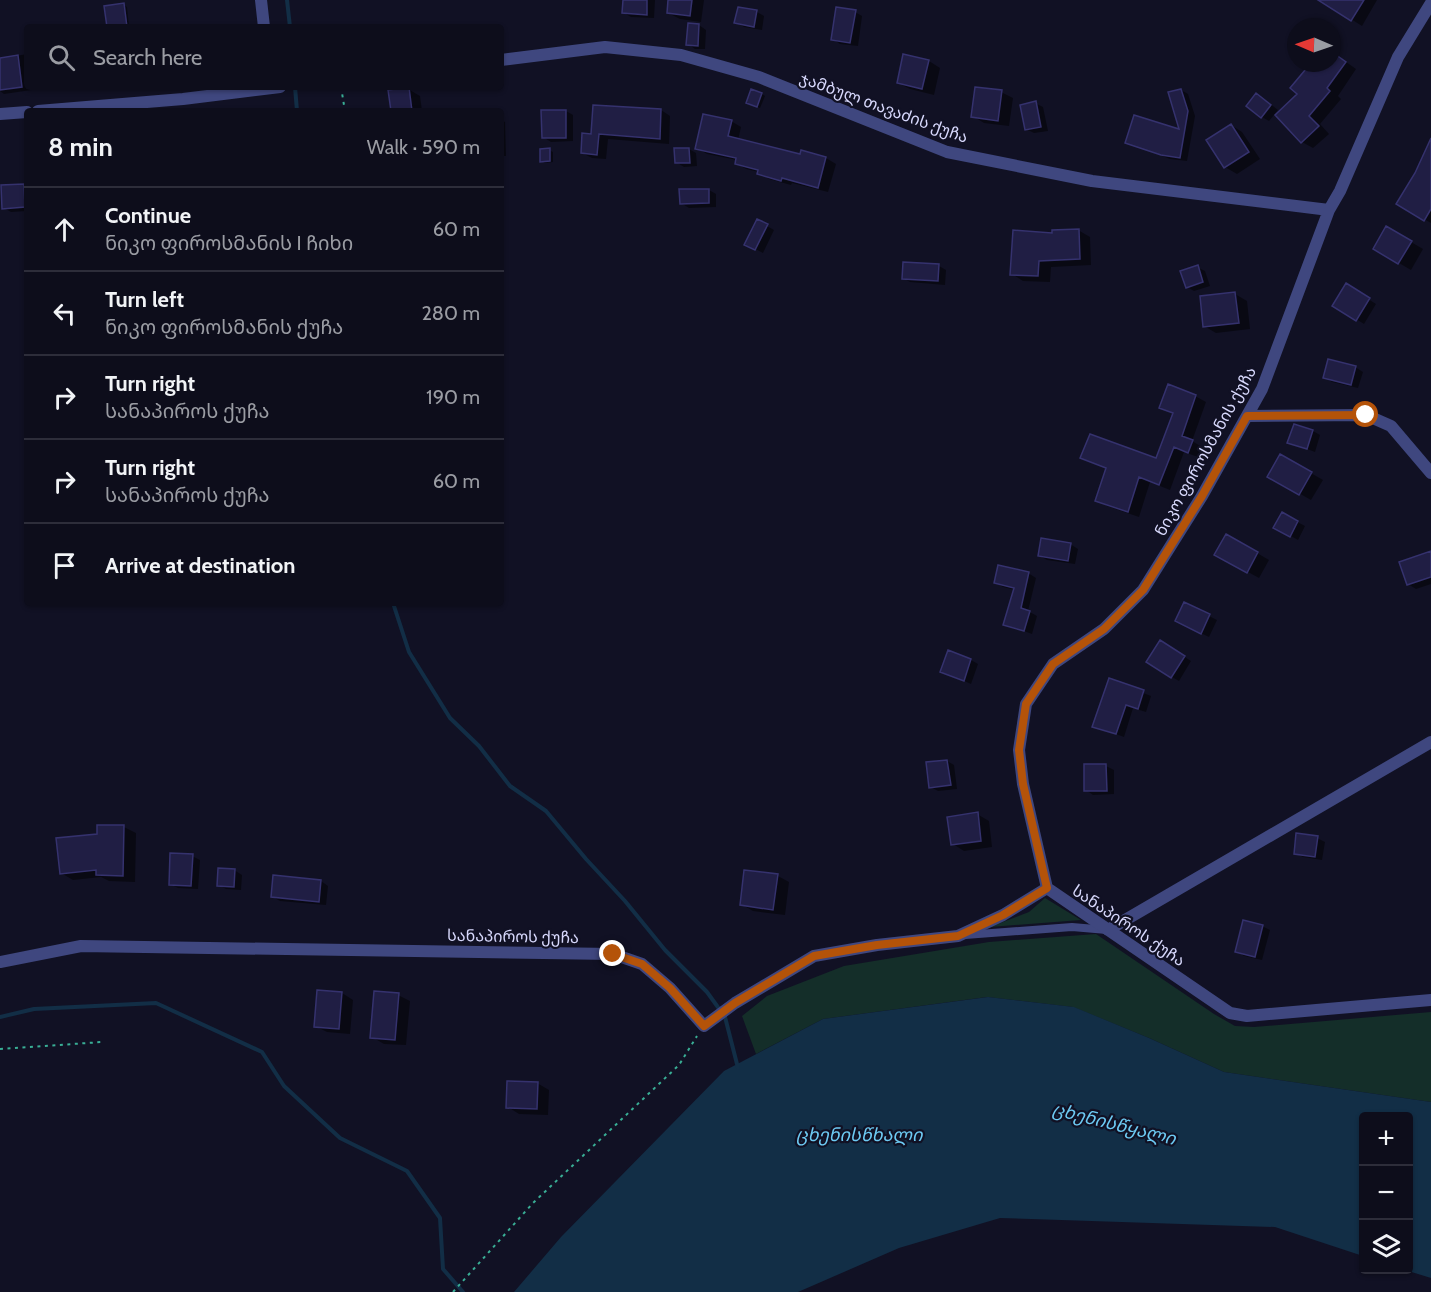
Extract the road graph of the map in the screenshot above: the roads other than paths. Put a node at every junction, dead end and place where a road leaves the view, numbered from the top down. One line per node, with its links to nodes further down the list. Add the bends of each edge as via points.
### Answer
1 (261, 0): 3 (street)
2 (1431, 3): 9 (street, ნიკო ფიროსმანის ქუჩა, via 1398,57)
3 (264, 24)
4 (504, 60): 9 (street, ჯამბულ თავაძის ქუჩა, via 605,47 681,55 759,77 948,152 1092,181)
5 (251, 90): 6 (street)
6 (70, 108)
7 (24, 112): 8 (street)
8 (0, 114)
9 (1329, 210): 10 (street, ნიკო ფიროსმანის ქუჩა, via 1262,389)
10 (1247, 416): 11 (street, via 1366,415 1391,426); 13 (street, ნიკო ფიროსმანის ქუჩა, via 1143,590 1104,629 1053,664 1026,704 1019,750)
11 (1431, 473)
12 (1431, 742): 14 (street)
13 (1047, 888): 14 (street, სანაპიროს ქუჩა); 15 (street, სანაპიროს ქუჩა)
14 (1108, 930): 15 (lane, via 1072,927); 17 (street, სანაპიროს ქუჩა, via 1230,1013 1247,1016)
15 (958, 936): 16 (street, სანაპიროს ქუჩა, via 814,956 704,1026 642,964 613,954 81,946)
16 (0, 962)
17 (1431, 999)

